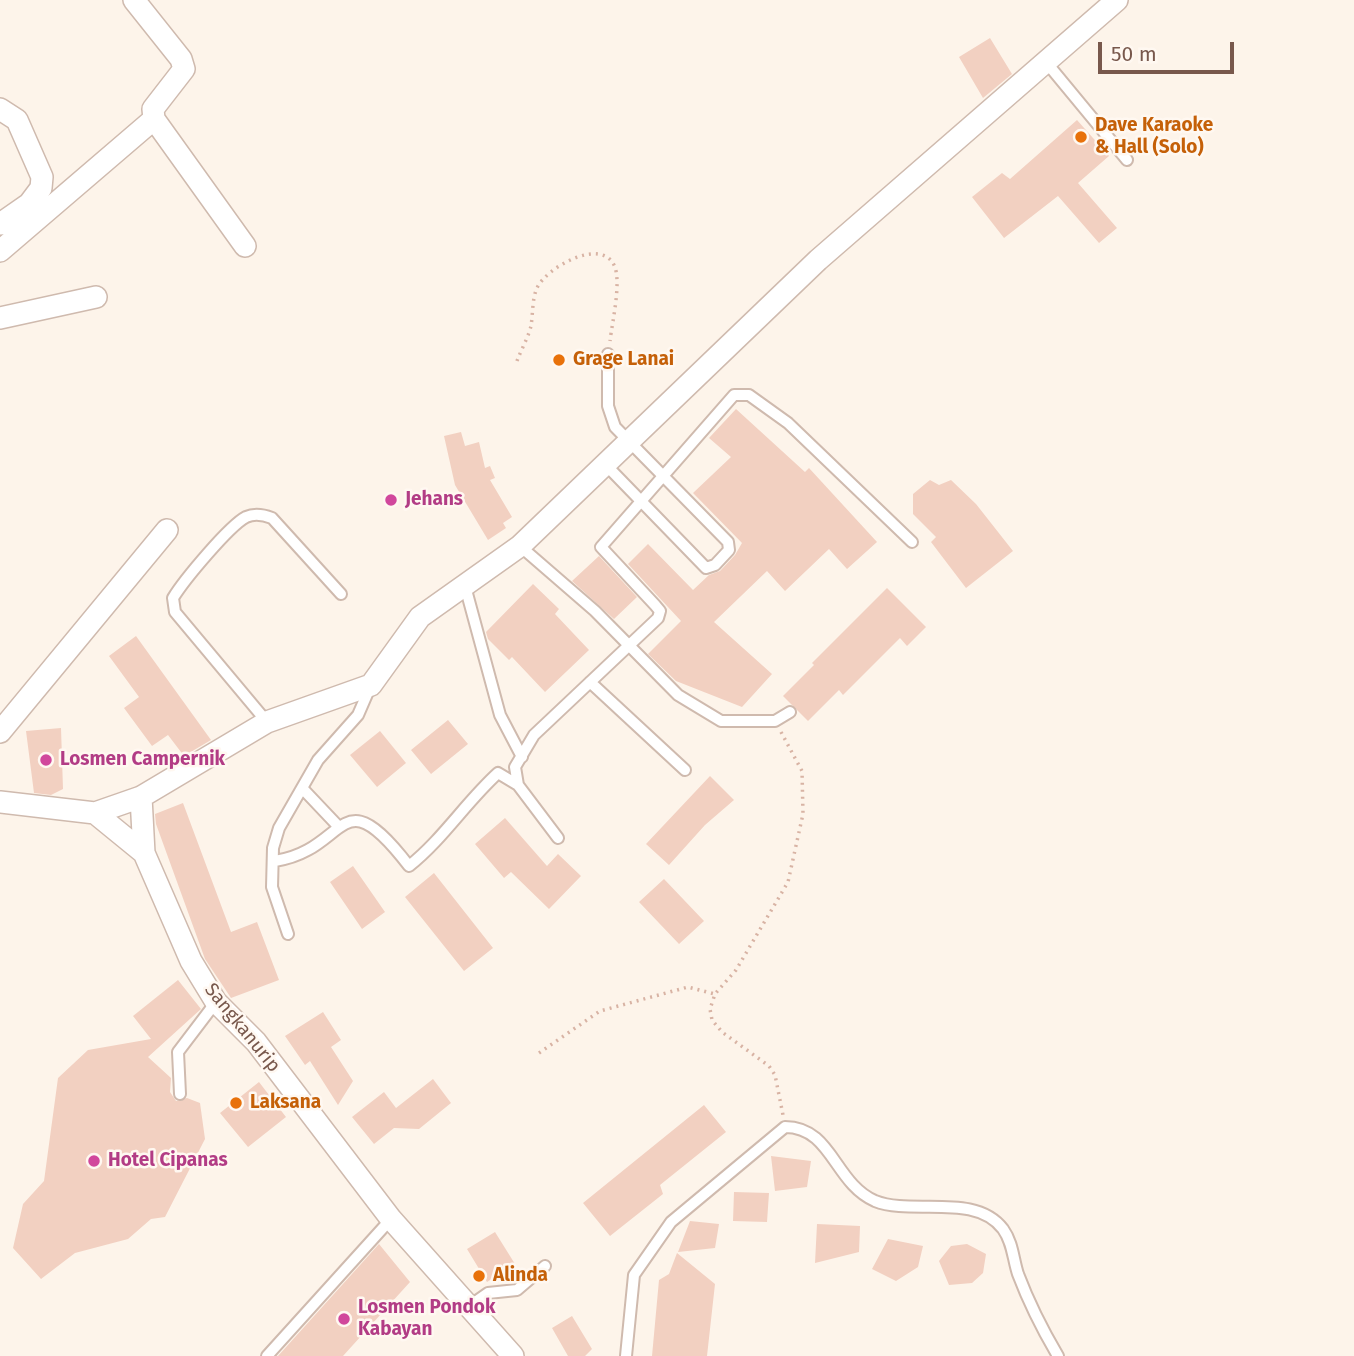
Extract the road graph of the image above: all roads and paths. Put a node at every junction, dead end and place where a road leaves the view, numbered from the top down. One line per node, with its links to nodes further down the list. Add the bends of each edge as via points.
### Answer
1 (134, 0): 5 (street, via 184,69 153,109)
2 (1117, 0): 3 (street)
3 (1046, 62): 6 (lane); 14 (street, via 818,260)
4 (0, 109): 7 (street, via 18,120 42,177 41,188 29,204)
5 (154, 119): 8 (street); 9 (street)
6 (1127, 160)
7 (0, 224)
8 (245, 246)
9 (0, 251)
10 (96, 297): 11 (street)
11 (0, 318)
12 (608, 354): 13 (path, via 617,277 613,263 594,253 569,261 537,288 530,328); 14 (lane, via 611,419)
13 (517, 361)
14 (632, 441): 15 (street); 16 (lane)
15 (606, 465): 17 (lane); 20 (street)
16 (664, 477): 17 (lane); 17 (lane, via 728,542 729,550 715,565 706,568); 19 (lane, via 734,395 750,395 789,423)
17 (639, 500): 23 (lane, via 601,547 660,611)
18 (167, 530): 27 (street)
19 (912, 541)
20 (520, 546): 21 (street); 23 (lane)
21 (465, 586): 25 (street, via 420,617); 30 (lane, via 500,715)
22 (341, 594): 29 (lane, via 272,519 260,514 246,518 187,576 173,598 175,612)
23 (628, 646): 24 (lane); 28 (lane, via 678,695 721,721)
24 (590, 682): 30 (lane, via 534,735); 31 (lane)
25 (371, 685): 29 (street); 33 (lane, via 358,715 318,760)
26 (790, 712): 28 (lane)
27 (4, 719)
28 (775, 721): 42 (path, via 802,771 803,814 788,882 736,970)
29 (267, 722): 34 (street)
30 (522, 757): 32 (lane, via 515,767)
31 (685, 770)
32 (518, 785): 37 (lane, via 498,773 409,866 383,833 364,820 347,820); 38 (lane)
33 (302, 788): 37 (lane); 40 (lane, via 279,828 273,848)
34 (141, 797): 36 (street); 39 (street, Sangkanurip)
35 (0, 802): 36 (street)
36 (95, 813): 39 (street)
37 (338, 826): 40 (lane, via 309,850)
38 (558, 838)
39 (144, 853): 43 (street, Sangkanurip, via 191,961)
40 (275, 861): 41 (lane, via 272,887)
41 (288, 934)
42 (715, 994): 44 (path, via 688,987 600,1011); 46 (path, via 712,1020 722,1032 764,1059 775,1075)
43 (216, 1002): 45 (lane, via 178,1052); 47 (street, Sangkanurip, via 256,1042)
44 (539, 1054)
45 (180, 1094)
46 (785, 1127): 52 (lane, via 671,1222 635,1275); 53 (lane, via 814,1133 846,1178 872,1199 888,1206 961,1209 1002,1227 1034,1315)
47 (391, 1219): 49 (street, Sangkanurip); 50 (lane)
48 (545, 1266): 49 (lane, via 517,1290 488,1293)
49 (468, 1307): 51 (street, Sangkanurip)
50 (267, 1356)
51 (513, 1356)
52 (626, 1356)
53 (1058, 1356)

